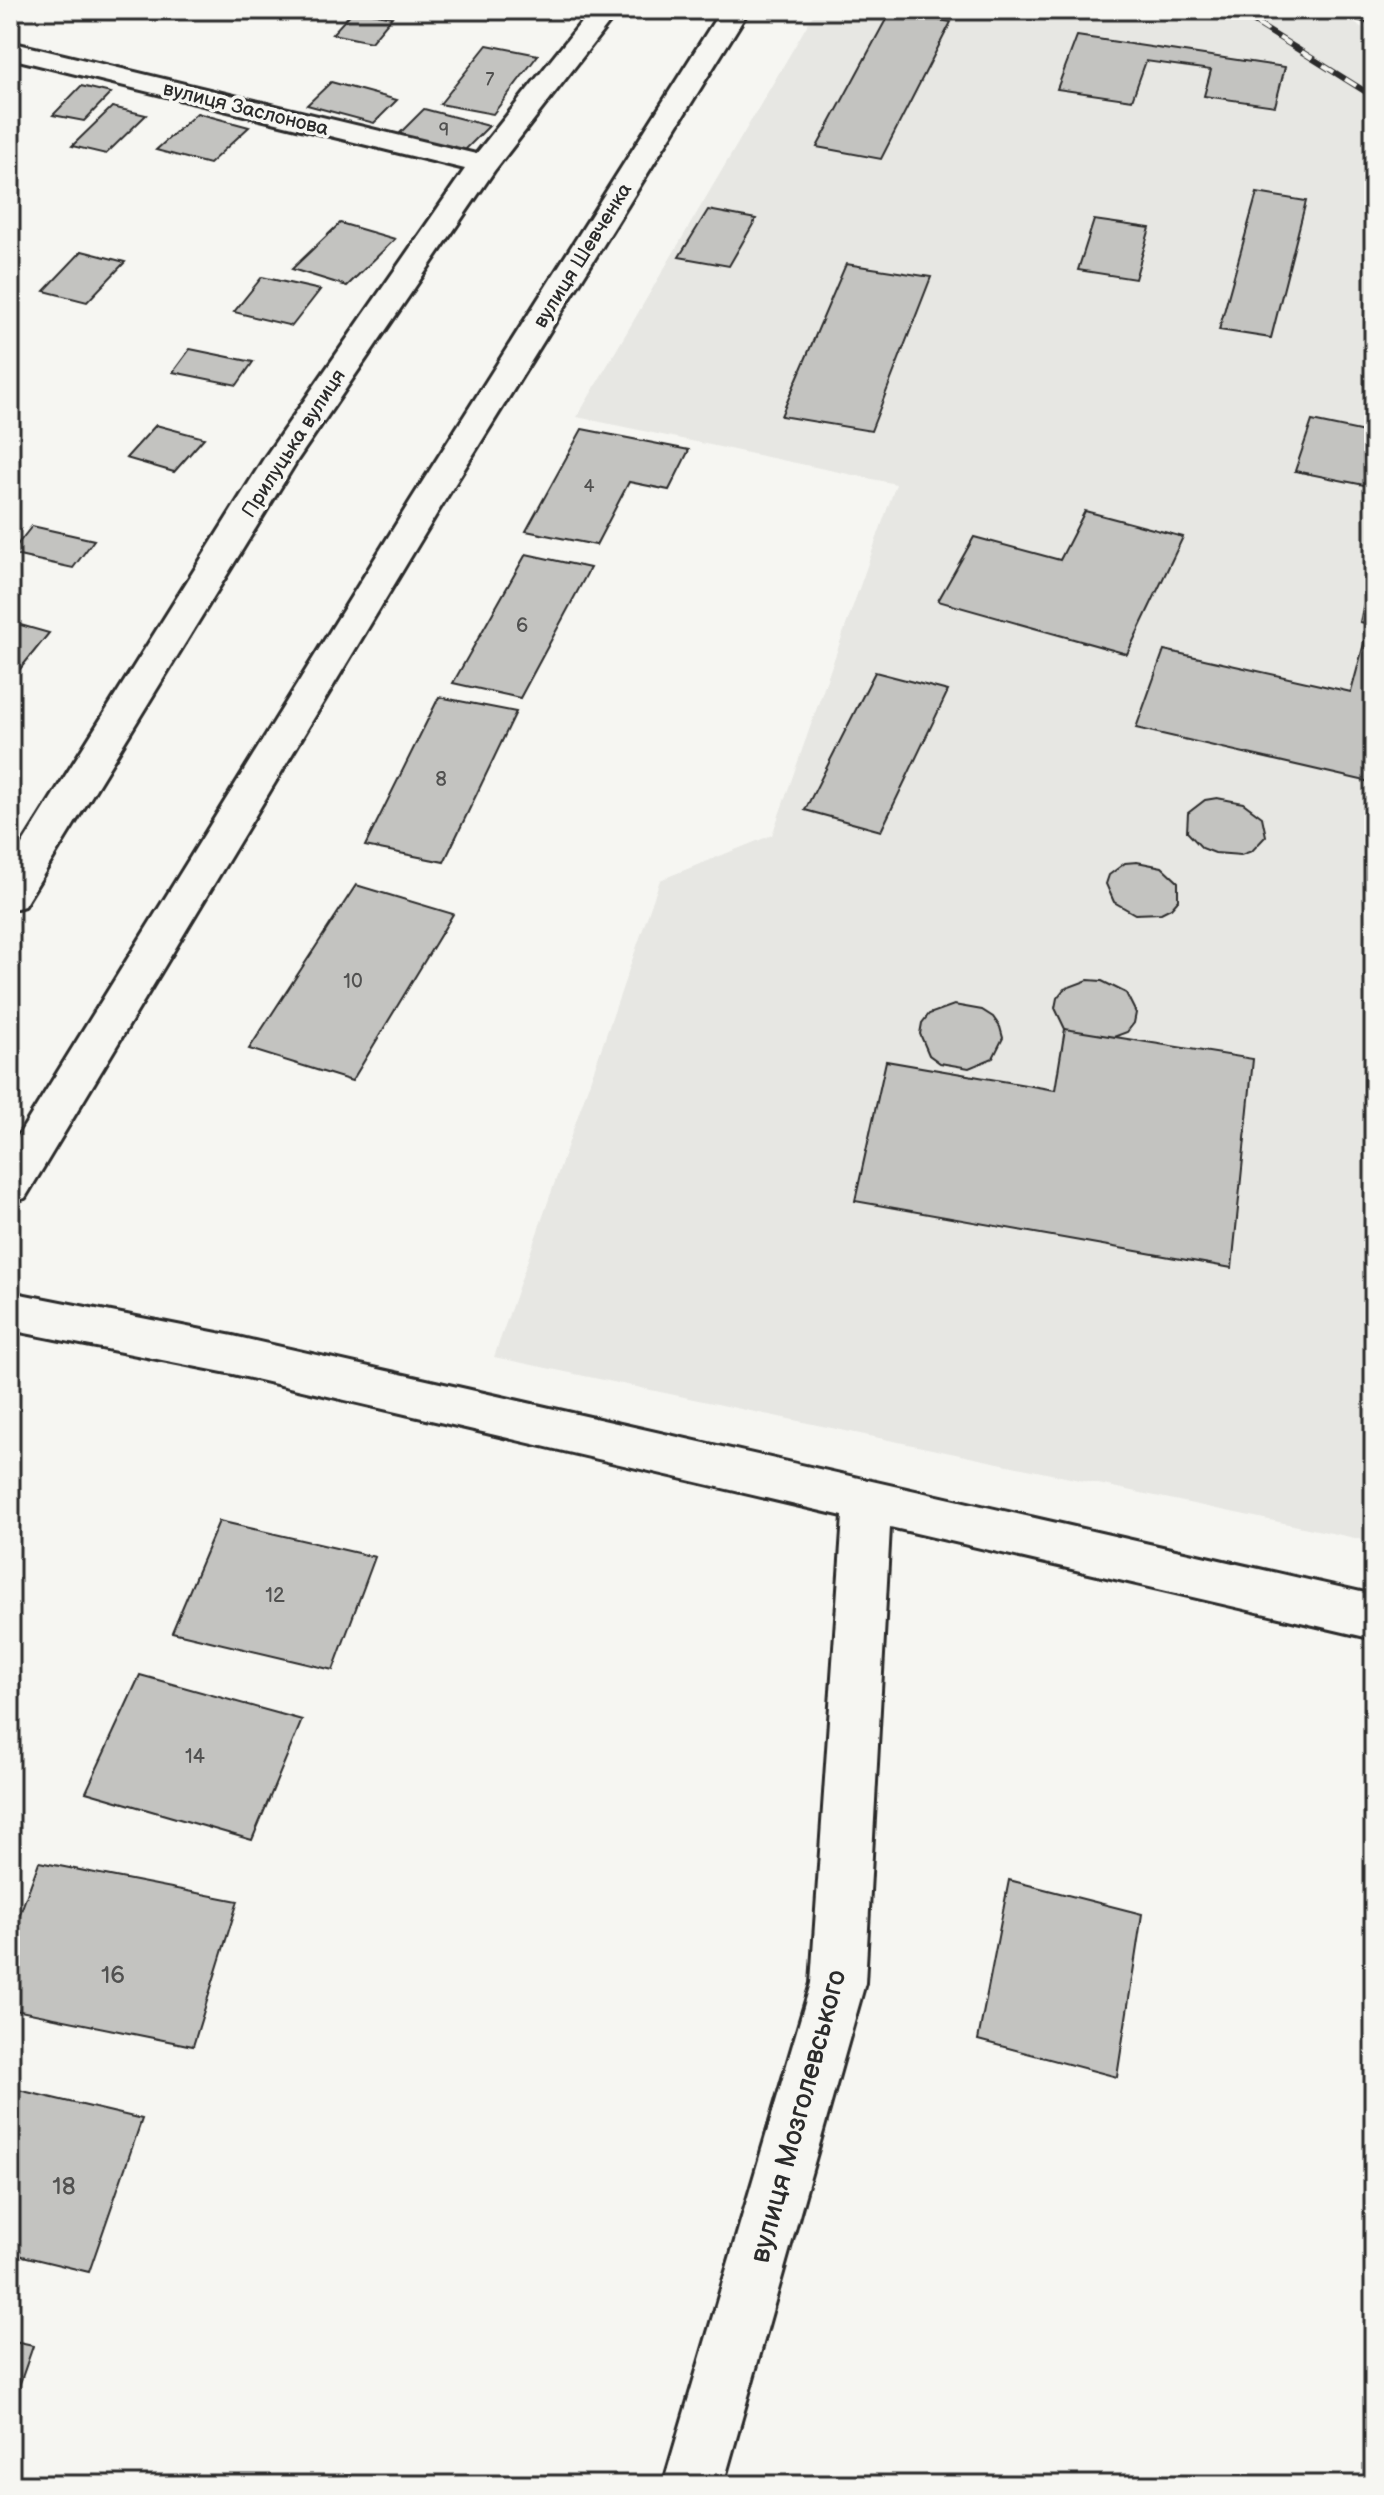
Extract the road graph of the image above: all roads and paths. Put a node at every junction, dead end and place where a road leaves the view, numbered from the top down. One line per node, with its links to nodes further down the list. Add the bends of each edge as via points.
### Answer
1 (605, 10): 6 (street, Прилуцька вулиця)
2 (735, 10): 8 (street, вулиця Шевченка, via 428,500)
3 (1363, 10): 4 (street)
4 (1374, 16)
5 (10, 50): 6 (street, вулиця Заслонова)
6 (483, 165): 7 (street, Прилуцька вулиця, via 282,457)
7 (10, 896)
8 (10, 1186)
9 (10, 1311): 10 (street, via 233,1355)
10 (868, 1500): 11 (street); 12 (street, вулиця Мозголевського, via 838,1983)
11 (1374, 1617)
12 (693, 2485)

